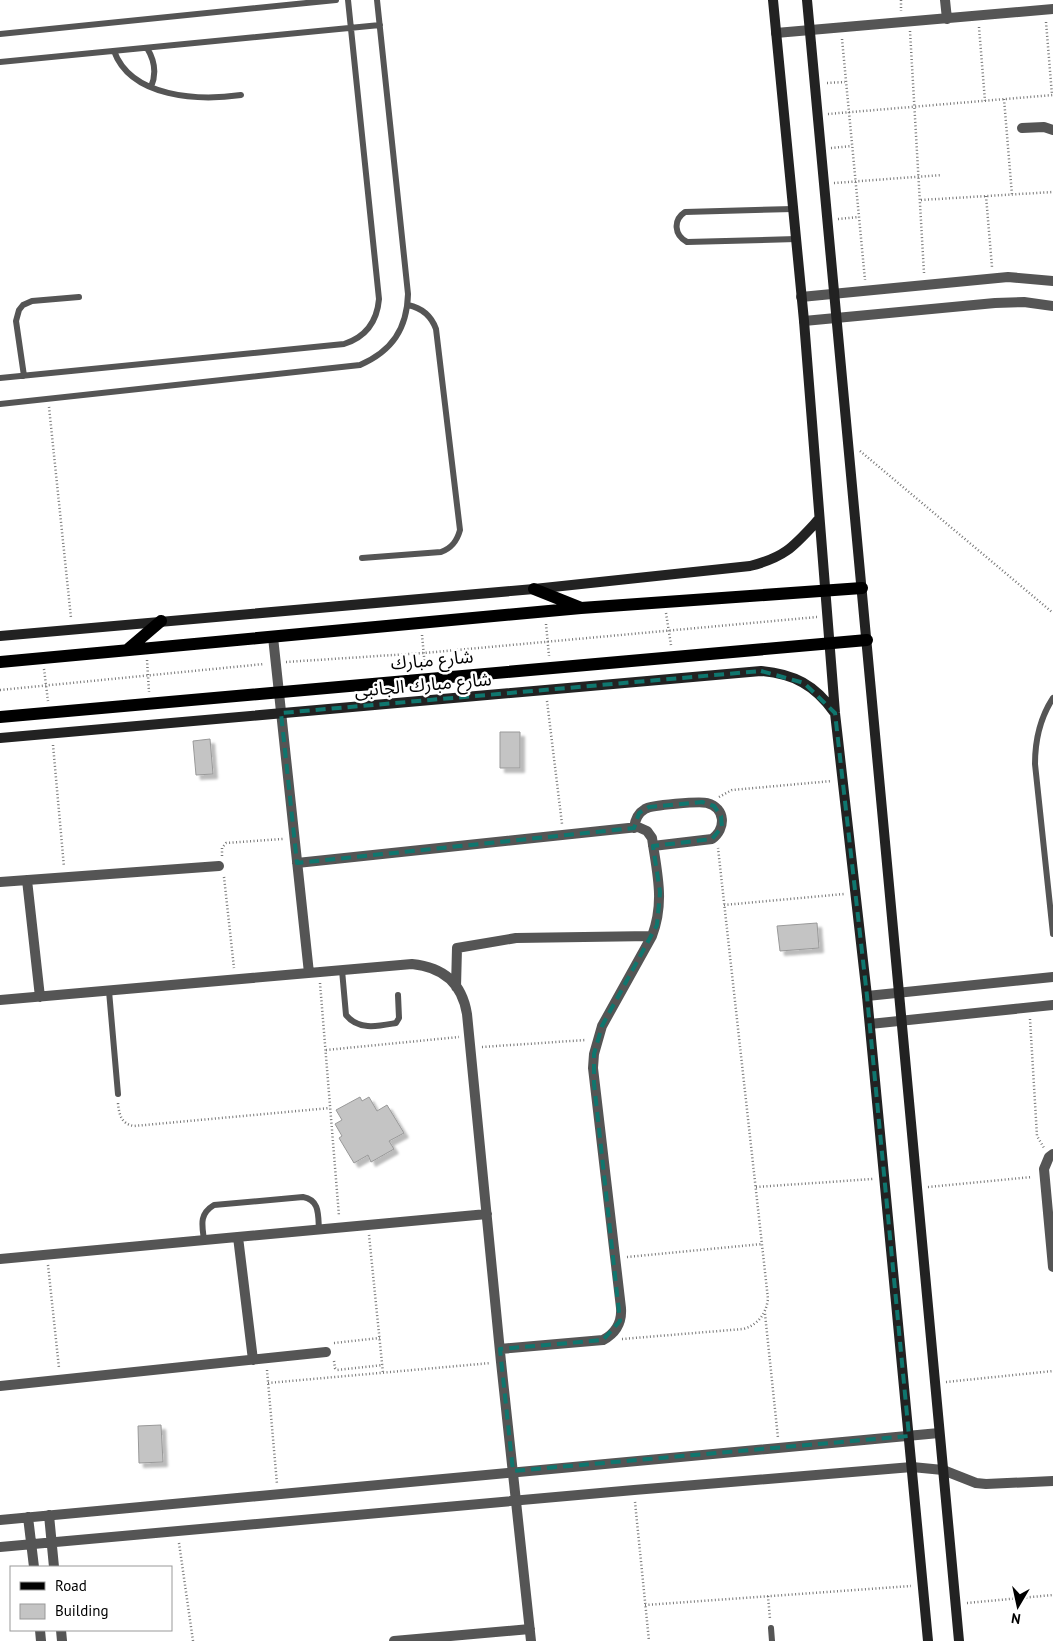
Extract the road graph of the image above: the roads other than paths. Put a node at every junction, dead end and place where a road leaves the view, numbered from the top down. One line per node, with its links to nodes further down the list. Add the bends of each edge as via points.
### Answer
1 (336, 0): 13 (lane)
2 (348, 0): 10 (lane)
3 (377, 0): 9 (lane)
4 (774, 0): 12 (main road)
5 (807, 0): 11 (main road)
6 (945, 0): 8 (street)
7 (1049, 9): 8 (street)
8 (947, 18): 11 (street)
9 (380, 25): 10 (lane); 27 (lane)
10 (351, 28): 14 (lane); 31 (lane, via 379,300 376,316 367,330 344,344)
11 (810, 30): 12 (street); 24 (main road)
12 (776, 33): 21 (main road)
13 (0, 34)
14 (147, 48): 15 (lane); 17 (lane, via 155,69)
15 (114, 51): 16 (lane); 17 (lane, via 127,72)
16 (0, 62)
17 (151, 87): 18 (lane, via 192,97)
18 (241, 95)
19 (1022, 128): 20 (street)
20 (1053, 130)
21 (793, 210): 22 (main road); 22 (lane, via 685,212 678,218 676,228 679,236 687,242)
22 (796, 239): 25 (main road)
23 (1053, 281): 24 (street, via 1026,277 993,278)
24 (834, 293): 25 (street); 29 (main road)
25 (801, 296): 30 (main road)
26 (78, 297): 31 (lane, via 32,301 19,310 16,321)
27 (408, 305): 33 (lane, via 402,326 390,345 360,365); 35 (lane, via 426,313 436,329 460,530 455,542 441,552)
28 (1053, 306): 29 (street, via 995,302)
29 (836, 318): 30 (street); 36 (main road)
30 (804, 321): 34 (main road)
31 (24, 376): 32 (lane)
32 (0, 378)
33 (0, 404)
34 (819, 519): 37 (main road, via 794,546 768,562); 38 (main road)
35 (362, 558)
36 (862, 588): 38 (main road); 43 (main road)
37 (534, 589): 39 (main road); 40 (main road)
38 (826, 591): 39 (main road); 44 (main road)
39 (581, 608): 42 (main road)
40 (161, 621): 41 (main road); 45 (main road)
41 (0, 636)
42 (273, 637): 45 (main road); 47 (street)
43 (867, 640): 44 (main road, شارع مبارك); 66 (main road)
44 (830, 643): 47 (main road, شارع مبارك); 50 (main road)
45 (127, 650): 46 (main road)
46 (0, 662)
47 (279, 691): 49 (street); 51 (main road, شارع مبارك)
48 (1053, 698): 59 (lane, via 1039,729 1035,764)
49 (281, 713): 50 (main road, شارع مبارك الجانبى, via 761,671 790,676 804,683 816,691); 52 (main road, شارع مبارك الجانبى); 55 (street)
50 (835, 713): 69 (main road)
51 (0, 717)
52 (0, 738)
53 (634, 828): 54 (street, via 647,831); 54 (street, via 639,813 649,807 702,802 718,810 722,827 712,839); 55 (street)
54 (653, 846): 60 (street, via 660,902)
55 (298, 863): 62 (street)
56 (222, 867): 57 (street)
57 (28, 880): 58 (street); 68 (street)
58 (0, 882)
59 (1053, 934)
60 (652, 936): 64 (street, via 516,938 457,948); 82 (street, via 602,1026 593,1061 620,1321 614,1332 603,1340)
61 (342, 970): 62 (street); 64 (street, via 422,965 442,973); 67 (lane, via 346,1016 357,1024 396,1023 399,1018)
62 (314, 973): 65 (street)
63 (1053, 977): 66 (street)
64 (456, 987): 76 (street, via 465,1004)
65 (109, 991): 68 (street); 74 (lane)
66 (899, 992): 69 (street); 72 (main road)
67 (398, 995)
68 (40, 996): 70 (street)
69 (867, 996): 73 (main road)
70 (0, 1000)
71 (1053, 1005): 72 (street)
72 (901, 1021): 73 (street); 86 (main road)
73 (870, 1024): 87 (main road)
74 (118, 1094)
75 (1051, 1153): 81 (street, via 1045,1163 1044,1176)
76 (487, 1214): 77 (street); 82 (street)
77 (319, 1230): 78 (street); 79 (lane, via 316,1204 308,1198 293,1198 214,1205 202,1218)
78 (238, 1237): 79 (street); 84 (street)
79 (204, 1240): 80 (street)
80 (0, 1259)
81 (1053, 1268)
82 (500, 1349): 90 (street)
83 (331, 1353): 84 (street)
84 (254, 1360): 85 (street)
85 (0, 1386)
86 (939, 1433): 87 (street); 89 (main road)
87 (909, 1436): 88 (main road); 90 (street)
88 (912, 1467): 89 (street); 92 (street); 107 (main road)
89 (943, 1470): 91 (street, via 986,1484); 108 (main road)
90 (513, 1471): 92 (street); 93 (street)
91 (1053, 1480)
92 (516, 1501): 96 (street); 102 (street)
93 (49, 1515): 94 (street); 96 (street)
94 (28, 1517): 95 (street); 97 (street)
95 (0, 1520)
96 (52, 1543): 97 (street); 100 (street)
97 (31, 1544): 98 (street); 99 (street)
98 (0, 1547)
99 (34, 1566)
100 (54, 1566)
101 (771, 1628): 106 (lane)
102 (530, 1629): 104 (street); 105 (street)
103 (394, 1641): 104 (street)
104 (403, 1641)
105 (531, 1641)
106 (772, 1641)
107 (928, 1641)
108 (959, 1641)

